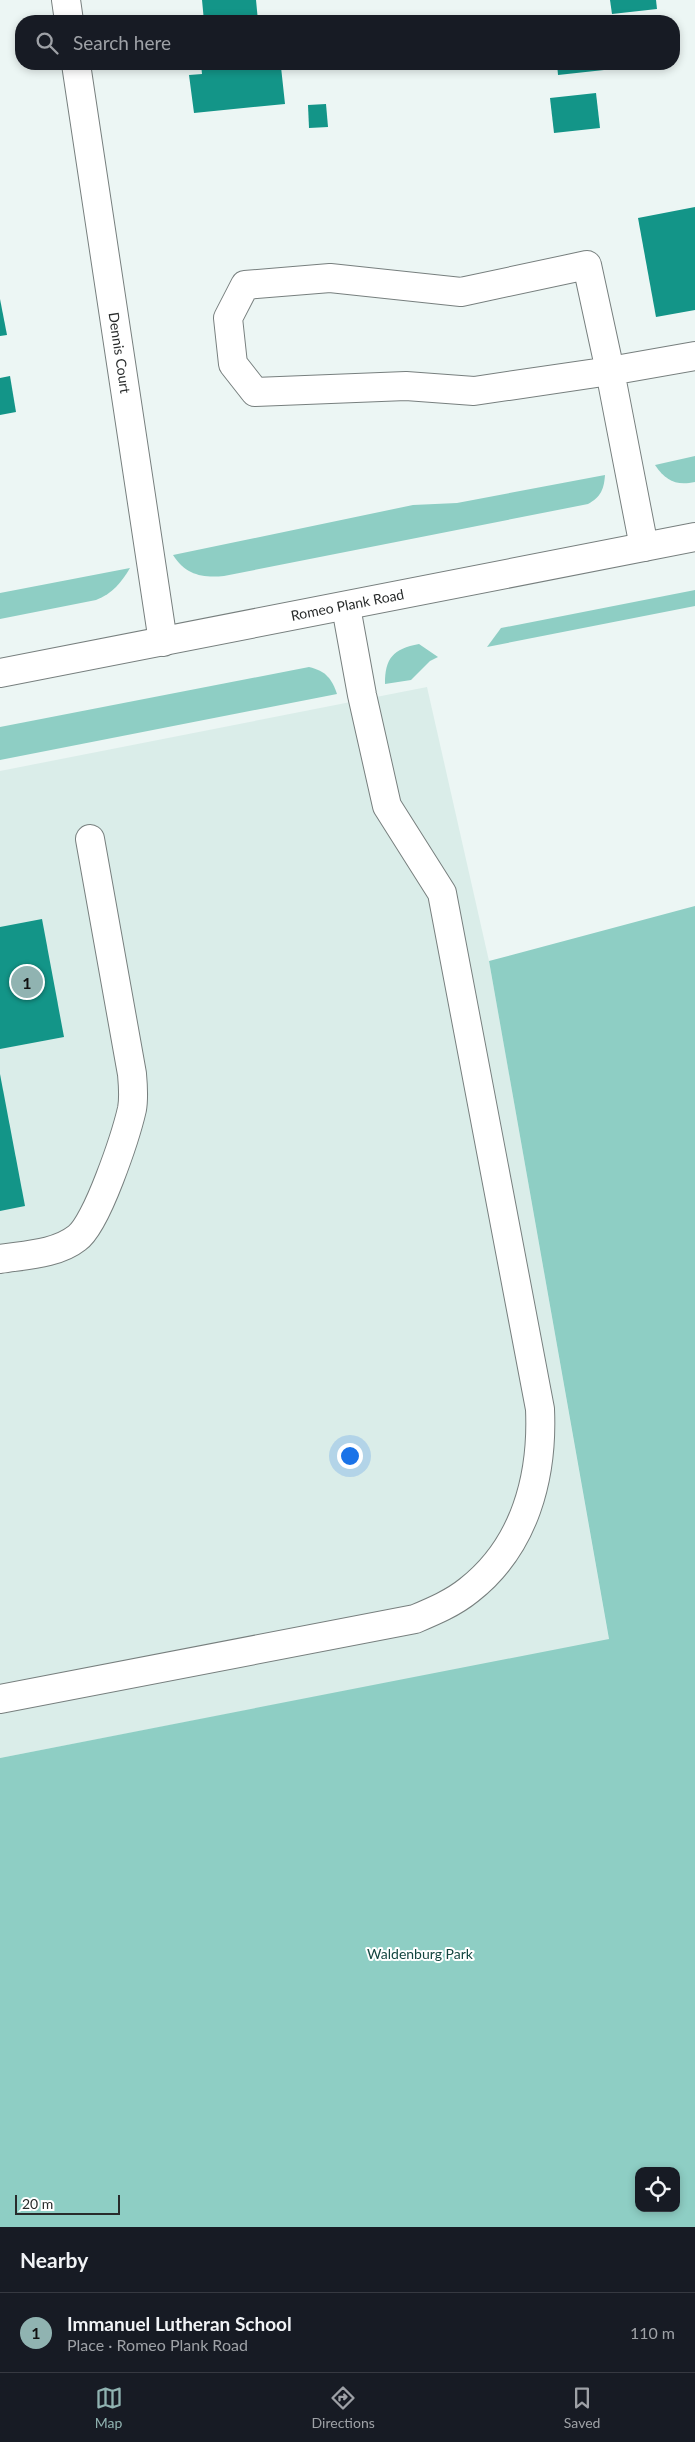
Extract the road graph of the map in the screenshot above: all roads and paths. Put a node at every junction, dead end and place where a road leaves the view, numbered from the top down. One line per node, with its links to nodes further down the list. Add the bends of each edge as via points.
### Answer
1 (66, 0): 2 (main road)
2 (68, 15)
3 (77, 70): 9 (main road, Dennis Court)
4 (695, 356): 5 (main road)
5 (610, 371): 5 (main road, via 587,266 461,292 330,278 245,285 228,318 233,364 255,392 406,386 474,391); 7 (main road)
6 (695, 537): 7 (main road, Romeo Plank Road)
7 (644, 547): 8 (main road, Romeo Plank Road)
8 (346, 607): 9 (main road, Romeo Plank Road); 13 (main road, via 387,806 442,893 540,1409 541,1440 530,1503 517,1535 488,1571 469,1590 443,1607 415,1618)
9 (163, 642): 10 (main road, Romeo Plank Road)
10 (0, 674)
11 (90, 839): 12 (main road, via 132,1074 132,1108 89,1227 65,1246)
12 (0, 1259)
13 (0, 1699)

